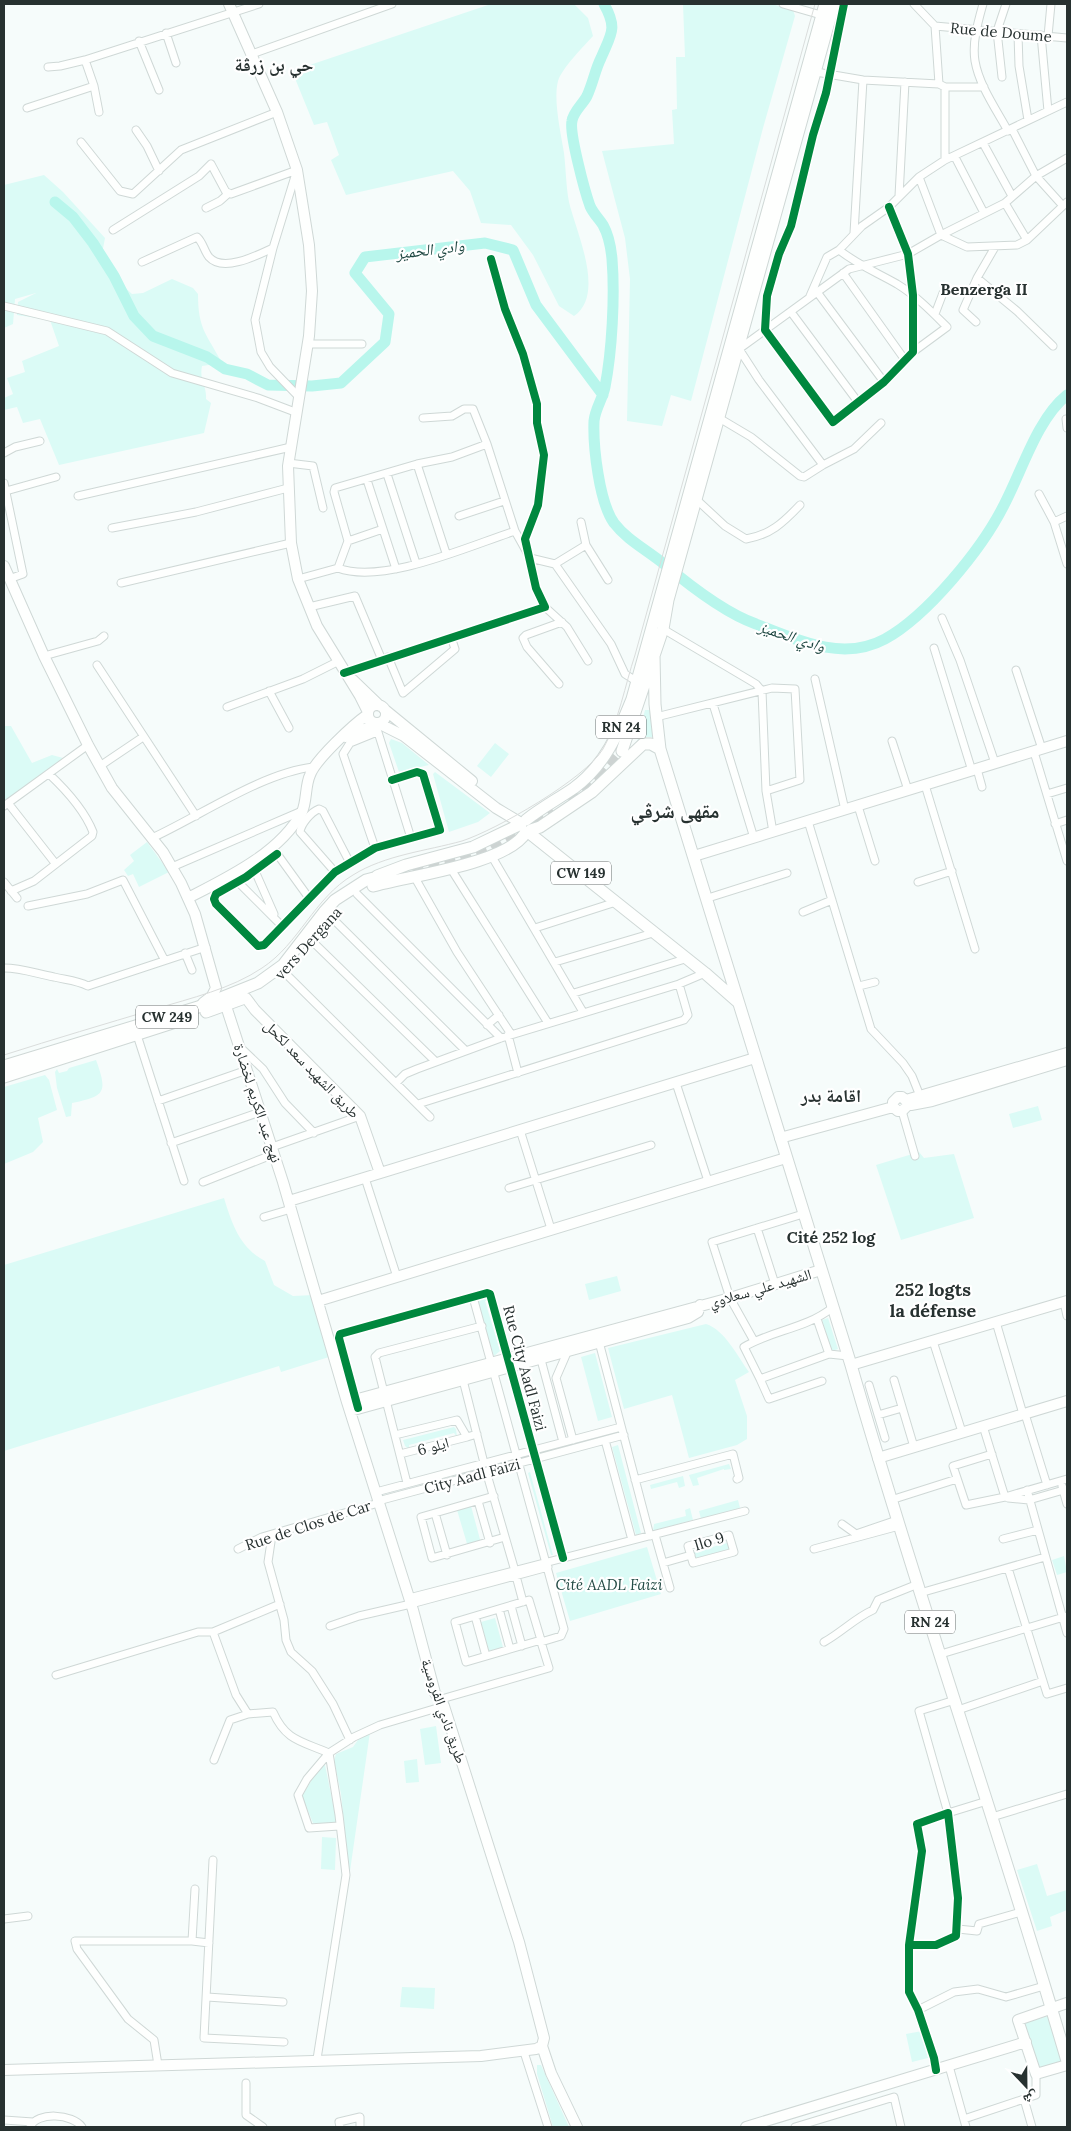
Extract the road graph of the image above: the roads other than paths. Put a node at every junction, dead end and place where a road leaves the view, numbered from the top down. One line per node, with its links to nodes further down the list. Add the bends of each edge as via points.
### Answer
1 (259, 4): 10 (street)
2 (392, 4): 20 (street)
3 (783, 4): 11 (street)
4 (834, 4): 24 (main road, RN 24)
5 (844, 4): 25 (street)
6 (914, 4): 12 (street, Rue de Doume)
7 (983, 4): 13 (street)
8 (1006, 4): 14 (street)
9 (1051, 4): 17 (street)
10 (231, 8): 15 (street); 20 (main road)
11 (823, 10): 124 (main road, RN 24)
12 (935, 26): 13 (street, Rue de Doume); 29 (street)
13 (976, 29): 14 (street, Rue de Doume); 31 (street, via 975,61)
14 (997, 31): 16 (street, Rue de Doume); 26 (street)
15 (166, 33): 19 (street); 22 (street)
16 (1018, 34): 17 (street, Rue de Doume); 38 (street, via 1019,66)
17 (1045, 36): 18 (street, Rue de Doume); 35 (street)
18 (1067, 38)
19 (139, 41): 21 (street); 32 (street)
20 (252, 54): 37 (main road)
21 (85, 60): 23 (street); 30 (street)
22 (176, 63)
23 (48, 67)
24 (816, 72): 25 (street); 83 (main road, RN 24)
25 (830, 74): 27 (street); 79 (street, via 791,226 779,254 768,296)
26 (1002, 77)
27 (863, 80): 28 (street); 59 (street)
28 (905, 82): 29 (street); 51 (street)
29 (942, 85): 31 (street); 45 (street)
30 (94, 86): 34 (street); 36 (street)
31 (984, 87): 40 (street)
32 (159, 90)
33 (1067, 102): 35 (street)
34 (28, 108)
35 (1048, 111): 38 (street)
36 (99, 112)
37 (277, 112): 46 (main road); 47 (street, via 181,150)
38 (1028, 120): 40 (street)
39 (136, 130): 47 (street)
40 (1010, 130): 42 (street); 48 (street)
41 (81, 142): 47 (street, via 124,193 133,194)
42 (984, 143): 43 (street); 52 (street)
43 (955, 157): 45 (street); 57 (street)
44 (1067, 158): 48 (street)
45 (945, 160): 49 (street)
46 (297, 170): 50 (street); 63 (street); 80 (main road, via 309,245 312,291)
47 (159, 171)
48 (1036, 176): 52 (street); 54 (street)
49 (919, 177): 51 (street); 60 (street)
50 (229, 193): 55 (street); 58 (street, via 211,164 199,176)
51 (899, 196): 56 (street)
52 (1012, 196): 53 (street)
53 (1005, 203): 57 (street); 61 (street)
54 (1065, 204): 61 (street)
55 (206, 208)
56 (889, 208): 59 (street); 65 (street)
57 (984, 213): 60 (street)
58 (113, 230)
59 (854, 233): 64 (street)
60 (941, 235): 62 (street, via 967,247); 65 (street)
61 (1027, 240): 62 (street, via 1017,245)
62 (995, 247): 70 (street)
63 (273, 248): 67 (street, via 249,259 223,264 211,259 197,237); 87 (street, via 255,320 256,333 261,352 270,367)
64 (838, 250): 68 (street); 74 (street, via 827,257)
65 (908, 254): 68 (street); 73 (street)
66 (491, 259): 126 (street, via 535,393 544,455 538,505 525,539)
67 (142, 262)
68 (858, 265): 69 (street); 73 (street)
69 (843, 273): 71 (street); 85 (street)
70 (977, 278): 78 (street, via 963,310); 82 (street)
71 (817, 292): 74 (street); 86 (street)
72 (943, 292): 77 (street)
73 (913, 295): 77 (street); 84 (street)
74 (810, 297): 76 (street)
75 (4, 306): 89 (street, via 107,331 172,373)
76 (791, 312): 79 (street); 88 (street)
77 (935, 314): 84 (street, via 947,327)
78 (976, 322)
79 (765, 330): 83 (street); 88 (street, via 833,422)
80 (307, 344): 81 (street); 87 (main road)
81 (362, 344)
82 (1053, 346)
83 (739, 348): 91 (main road, RN 24); 101 (street)
84 (913, 352): 85 (street)
85 (905, 360): 86 (street)
86 (884, 382): 88 (street)
87 (298, 396): 89 (main road)
88 (858, 402)
89 (295, 412): 97 (main road)
90 (423, 418): 96 (street, via 452,416 464,409 473,409)
91 (720, 418): 101 (street, via 751,437 800,476 804,477); 110 (main road, RN 24)
92 (1066, 419): 94 (street)
93 (882, 424): 101 (street, via 854,448)
94 (1067, 428)
95 (40, 441): 98 (street)
96 (487, 444): 100 (street, via 452,457); 111 (street)
97 (290, 447): 99 (main road); 109 (street)
98 (4, 453)
99 (288, 463): 106 (main road); 113 (street, via 313,466)
100 (417, 464): 102 (street); 125 (street)
101 (823, 465)
102 (387, 474): 104 (street); 127 (street)
103 (56, 477): 107 (street)
104 (367, 480): 119 (street); 121 (street, via 333,490)
105 (4, 482): 107 (street)
106 (288, 488): 118 (street, via 196,512); 122 (main road)
107 (6, 491): 133 (street, via 23,574)
108 (1039, 494): 117 (street)
109 (78, 496)
110 (697, 500): 112 (street, via 725,526 746,539 761,537 779,527); 124 (main road, RN 24)
111 (504, 501): 114 (street); 120 (street)
112 (800, 506)
113 (323, 508)
114 (459, 516)
115 (1067, 516): 117 (street)
116 (580, 522): 123 (street)
117 (1054, 522): 129 (street)
118 (112, 528)
119 (383, 529): 121 (street); 132 (street)
120 (515, 531): 125 (street); 126 (street)
121 (348, 541): 131 (street)
122 (291, 543): 134 (main road); 136 (street)
123 (586, 545): 128 (street); 135 (street)
124 (679, 546): 137 (main road, RN 24)
125 (446, 553): 127 (street)
126 (530, 558): 128 (street); 139 (street)
127 (416, 563): 132 (street)
128 (555, 564): 155 (street, via 611,644 626,674)
129 (1067, 564)
130 (4, 566): 133 (main road)
131 (338, 568): 132 (street, via 351,573); 134 (street)
132 (396, 569)
133 (9, 579): 147 (main road)
134 (298, 579): 138 (main road)
135 (608, 580)
136 (121, 583)
137 (665, 597): 142 (main road, RN 24); 146 (main road, RN 24)
138 (310, 607): 148 (street, via 355,596); 150 (main road)
139 (544, 607): 141 (street); 144 (street)
140 (942, 618): 174 (street, via 960,660)
141 (562, 622): 149 (street); 156 (street, via 523,638)
142 (662, 629): 146 (main road, RN 24); 158 (street, via 756,684)
143 (104, 636): 147 (street, via 98,641)
144 (451, 637): 148 (street); 148 (street, via 455,648 403,693)
145 (934, 648): 178 (street)
146 (649, 655): 155 (main road, RN 24); 163 (main road, RN 24); 173 (main road); 177 (main road, RN 24, via 635,729)
147 (44, 656): 170 (main road)
148 (385, 658): 153 (street)
149 (588, 661)
150 (337, 662): 153 (main road); 157 (street)
151 (96, 665): 166 (street)
152 (1016, 670): 172 (street)
153 (344, 673): 160 (main road); 162 (main road, via 360,696)
154 (815, 679): 191 (street)
155 (636, 681): 189 (main road, RN 24, via 621,726 607,754 576,786)
156 (559, 684)
157 (269, 691): 161 (street); 165 (street)
158 (762, 691): 159 (street); 186 (street); 186 (street, via 795,689 800,780)
159 (713, 704): 163 (street); 202 (street)
160 (382, 707): 162 (main road, via 372,706); 164 (main road, via 386,716); 180 (main road)
161 (228, 708)
162 (367, 714): 164 (main road); 169 (main road)
163 (656, 717): 171 (main road, RN 24)
164 (377, 726): 169 (main road); 180 (main road, via 404,736); 181 (street); 204 (street, via 350,743 343,754)
165 (289, 728)
166 (142, 737): 175 (street); 193 (street)
167 (892, 741): 185 (street)
168 (1067, 741): 172 (main road)
169 (338, 742): 176 (main road)
170 (88, 745): 175 (main road); 179 (street)
171 (660, 749): 177 (main road, RN 24, via 642,744); 207 (main road, RN 24)
172 (1038, 750): 174 (main road); 187 (street)
173 (619, 751)
174 (995, 764): 178 (main road)
175 (100, 766): 200 (main road, via 112,788)
176 (313, 767): 192 (main road); 193 (street, via 295,770)
177 (617, 768): 194 (main road, RN 24, via 592,792)
178 (974, 770): 182 (main road); 183 (street)
179 (48, 774): 188 (street); 210 (street, via 89,821 93,832)
180 (461, 776): 198 (main road, via 500,803)
181 (392, 780): 201 (street); 201 (street, via 417,772 425,776 441,827)
182 (925, 785): 185 (main road); 216 (street)
183 (982, 787)
184 (1067, 788): 187 (street)
185 (908, 790): 190 (main road)
186 (766, 791): 199 (street)
187 (1047, 794): 197 (street)
188 (6, 805): 210 (street)
189 (545, 806): 194 (main road, via 543,814); 198 (main road, RN 24)
190 (858, 806): 191 (main road); 208 (street)
191 (845, 810): 196 (main road)
192 (302, 811): 205 (main road); 212 (street)
193 (196, 816): 200 (street)
194 (551, 820): 198 (main road, RN 24)
195 (1067, 820): 197 (street)
196 (808, 821): 199 (main road); 230 (street)
197 (1056, 824): 209 (street)
198 (525, 830): 203 (main road); 203 (main road); 206 (main road); 223 (main road, via 406,865)
199 (773, 832): 202 (main road)
200 (152, 838): 212 (main road)
201 (411, 838): 204 (street)
202 (754, 838): 207 (main road)
203 (542, 842): 231 (main road, CW 149)
204 (375, 848): 211 (street)
205 (274, 850): 214 (street); 227 (main road, via 230,878); 228 (street)
206 (491, 855): 213 (main road); 237 (street)
207 (694, 856): 229 (main road, RN 24)
208 (874, 861)
209 (1067, 861)
210 (55, 863): 224 (street, via 34,881)
211 (350, 863): 215 (street); 215 (street, via 323,811 314,810 300,832)
212 (172, 867): 227 (main road)
213 (451, 869): 218 (main road); 265 (street)
214 (255, 871): 221 (street); 235 (street)
215 (335, 872): 228 (street)
216 (952, 872): 222 (street); 241 (street)
217 (787, 873): 229 (street)
218 (414, 876): 223 (main road); 264 (street)
219 (384, 878): 223 (main road, vers Dergana)
220 (4, 882): 224 (street)
221 (238, 882): 235 (street); 236 (street, via 216,894 215,902 256,945 264,944)
222 (918, 882)
223 (367, 884): 225 (main road, vers Dergana); 258 (main road, CW 249, via 348,890 324,912 273,974)
224 (11, 890): 226 (street)
225 (357, 894): 234 (main road, vers Dergana); 266 (street)
226 (18, 898)
227 (188, 898): 240 (main road)
228 (309, 898): 236 (street)
229 (708, 898): 246 (main road, RN 24)
230 (832, 900): 233 (street); 254 (street)
231 (616, 902): 237 (street); 238 (main road, CW 149)
232 (28, 906): 243 (street, via 87,894 123,880)
233 (803, 912)
234 (330, 916): 239 (main road, vers Dergana); 271 (street)
235 (276, 919): 236 (street)
236 (282, 926)
237 (535, 928): 245 (street)
238 (653, 933): 244 (main road, CW 149); 245 (street)
239 (312, 941): 249 (main road, vers Dergana); 275 (street)
240 (206, 947): 242 (street); 255 (main road)
241 (975, 949)
242 (184, 953): 243 (street); 248 (street)
243 (164, 959): 247 (street, via 88,986 76,980 20,968)
244 (686, 959): 250 (main road, CW 149); 257 (street)
245 (555, 962): 257 (street)
246 (729, 966): 251 (main road, via 725,979); 256 (main road, RN 24)
247 (4, 968)
248 (192, 970)
249 (285, 973): 259 (main road, vers Dergana); 280 (street)
250 (706, 973): 251 (main road); 253 (street); 260 (main road, CW 149)
251 (718, 980): 256 (main road)
252 (875, 982): 254 (street)
253 (679, 984): 263 (street); 278 (street, via 688,1015 684,1020)
254 (859, 986): 281 (street, via 871,1029 903,1063)
255 (216, 988): 258 (main road); 262 (main road, via 210,998)
256 (735, 990): 260 (main road, RN 24)
257 (574, 993): 263 (street)
258 (233, 995): 262 (main road, CW 249)
259 (246, 998): 261 (main road, vers Dergana); 286 (main road, طريق الشهيد سعد لكحل)
260 (739, 1004): 273 (main road, RN 24)
261 (226, 1006): 267 (main road, vers Dergana); 270 (main road, نهج عبد الكريم لخضارة)
262 (198, 1007): 269 (main road, CW 249)
263 (583, 1012): 265 (street)
264 (499, 1015): 266 (street); 268 (street)
265 (548, 1023): 268 (street)
266 (487, 1025): 268 (street)
267 (137, 1035): 269 (main road, vers Dergana); 282 (street)
268 (506, 1036): 271 (street); 278 (street)
269 (85, 1047): 277 (main road, vers Dergana)
270 (240, 1047): 276 (main road, نهج عبد الكريم لخضارة); 289 (street, via 263,1069 285,1103)
271 (465, 1050): 275 (street)
272 (1067, 1053): 281 (main road)
273 (755, 1058): 279 (main road); 290 (main road, RN 24)
274 (1067, 1060): 284 (main road, via 932,1101)
275 (435, 1061): 280 (street, via 405,1074)
276 (247, 1070): 282 (street); 285 (main road, نهج عبد الكريم لخضارة)
277 (5, 1071)
278 (518, 1073): 283 (street)
279 (676, 1082): 288 (main road); 300 (street)
280 (396, 1083): 283 (street)
281 (920, 1096): 284 (main road)
282 (158, 1101): 291 (street)
283 (418, 1104): 287 (street)
284 (900, 1105): 290 (main road); 294 (street)
285 (260, 1112): 291 (street); 293 (main road, نهج عبد الكريم لخضارة)
286 (360, 1116): 289 (street); 296 (main road, طريق الشهيد سعد لكحل)
287 (430, 1117)
288 (520, 1130): 296 (main road); 298 (street)
289 (314, 1133): 293 (street)
290 (779, 1136): 295 (main road, RN 24)
291 (172, 1143): 299 (street)
292 (651, 1145): 298 (street)
293 (273, 1151): 301 (street); 303 (main road, نهج عبد الكريم لخضارة)
294 (915, 1156)
295 (786, 1158): 300 (main road); 304 (main road, RN 24)
296 (380, 1173): 297 (main road)
297 (365, 1178): 303 (main road); 309 (street)
298 (535, 1179): 302 (street); 307 (street)
299 (184, 1181)
300 (708, 1181): 307 (main road)
301 (203, 1182)
302 (509, 1188)
303 (290, 1205): 305 (street); 313 (main road, نهج عبد الكريم لخضارة)
304 (803, 1214): 306 (street); 308 (main road, RN 24)
305 (264, 1217)
306 (757, 1228): 310 (street); 312 (street, via 712,1242)
307 (552, 1229): 309 (main road)
308 (820, 1270): 310 (main road, الشهيد علي سعلاوي); 316 (main road, RN 24)
309 (397, 1277): 313 (main road)
310 (776, 1284): 312 (main road, الشهيد علي سعلاوي)
311 (473, 1297): 320 (street, Rue City Aadl Faizi); 328 (street, Rue City Aadl Faizi, via 491,1295); 337 (street, Rue City Aadl Faizi, via 340,1334 338,1338)
312 (730, 1298): 315 (main road, الشهيد علي سعلاوي); 322 (street)
313 (318, 1301): 337 (main road, طريق نادي الفروسية)
314 (1066, 1301): 317 (street); 319 (main road)
315 (700, 1305): 321 (main road, Rue City Aadl Faizi)
316 (832, 1308): 318 (street); 327 (main road, RN 24)
317 (1067, 1316)
318 (817, 1319): 322 (street); 326 (street)
319 (996, 1322): 323 (main road); 339 (street)
320 (482, 1326): 329 (street, Rue City Aadl Faizi); 335 (street, Rue City Aadl Faizi, via 377,1354 375,1359)
321 (598, 1338): 324 (main road, Rue City Aadl Faizi); 325 (main road, Rue City Aadl Faizi); 342 (street)
322 (754, 1341): 330 (street, via 744,1347)
323 (933, 1341): 327 (main road); 343 (street)
324 (565, 1351): 325 (main road, Rue City Aadl Faizi); 349 (street, Rue City Aadl Faizi, via 556,1378)
325 (539, 1354): 328 (main road, Rue City Aadl Faizi); 351 (street)
326 (829, 1354): 327 (street); 330 (street)
327 (850, 1360): 357 (main road, RN 24)
328 (509, 1362): 329 (main road, Rue City Aadl Faizi); 353 (street, Rue City Aadl Faizi)
329 (493, 1366): 331 (main road, Rue City Aadl Faizi); 335 (main road, Rue City Aadl Faizi); 355 (street, Rue City Aadl Faizi)
330 (760, 1379): 333 (street, via 769,1399)
331 (462, 1380): 335 (main road, Rue City Aadl Faizi); 344 (street)
332 (894, 1380): 338 (street)
333 (822, 1381)
334 (869, 1385): 340 (street)
335 (384, 1397): 337 (main road, Rue City Aadl Faizi); 345 (street, Rue City Aadl Faizi)
336 (1067, 1401): 339 (main road)
337 (353, 1405): 370 (main road, طريق نادي الفروسية)
338 (902, 1408): 340 (street); 352 (street)
339 (1024, 1414): 341 (main road); 367 (street)
340 (878, 1415): 348 (street)
341 (983, 1426): 343 (main road); 356 (street)
342 (622, 1427): 346 (street); 349 (street, Rue City Aadl Faizi)
343 (962, 1432): 352 (main road)
344 (477, 1434): 347 (street); 359 (street)
345 (395, 1435): 347 (street, via 457,1420); 354 (street, Rue City Aadl Faizi)
346 (624, 1435): 350 (street, City Aadl Faizi); 364 (street)
347 (467, 1437): 354 (street, ايلو 6)
348 (885, 1438)
349 (573, 1440): 351 (street, Rue City Aadl Faizi)
350 (605, 1440): 358 (street, City Aadl Faizi); 386 (street)
351 (563, 1442): 353 (street, Rue City Aadl Faizi)
352 (914, 1447): 357 (main road)
353 (533, 1450): 355 (street, Rue City Aadl Faizi); 358 (street, Rue City Aadl Faizi)
354 (400, 1454): 366 (street, Rue City Aadl Faizi)
355 (517, 1454): 359 (street, Rue City Aadl Faizi); 360 (street, Rue City Aadl Faizi)
356 (992, 1454): 363 (street, via 953,1466); 372 (street)
357 (878, 1458): 373 (main road, RN 24)
358 (535, 1459): 360 (street, City Aadl Faizi); 393 (street, Rue City Aadl Faizi)
359 (484, 1463): 366 (street, Rue City Aadl Faizi)
360 (519, 1463): 361 (street, City Aadl Faizi); 395 (street, Rue City Aadl Faizi)
361 (486, 1472): 370 (street, City Aadl Faizi); 371 (street)
362 (737, 1479): 364 (street, via 733,1454)
363 (957, 1479): 372 (street, via 966,1505); 373 (street)
364 (635, 1480): 383 (street)
365 (1064, 1480): 367 (street); 369 (street)
366 (407, 1483): 370 (street, Rue City Aadl Faizi)
367 (1047, 1485): 368 (street)
368 (1027, 1490): 372 (street); 374 (street)
369 (1065, 1490): 374 (street); 376 (street)
370 (377, 1496): 382 (street, Rue de Clos de Car, via 375,1504); 400 (main road, طريق نادي الفروسية)
371 (494, 1496): 375 (street); 384 (street)
372 (1005, 1497): 374 (street)
373 (891, 1500): 379 (main road, RN 24)
374 (1029, 1500): 381 (street)
375 (478, 1501): 378 (street); 387 (street, City Aadl Faizi)
376 (1067, 1504)
377 (745, 1511): 383 (street)
378 (435, 1513): 391 (street, City Aadl Faizi); 391 (street, via 421,1516 432,1558)
379 (898, 1523): 380 (street, via 856,1534); 389 (street); 399 (main road, RN 24)
380 (842, 1524)
381 (1038, 1530): 385 (street); 392 (street)
382 (272, 1535): 388 (street, Rue de Clos de Car); 402 (street, via 268,1562)
383 (653, 1536): 386 (street); 394 (street)
384 (505, 1538): 387 (street); 397 (street)
385 (1003, 1539)
386 (632, 1540): 393 (street)
387 (490, 1543): 391 (street)
388 (238, 1549)
389 (814, 1549)
390 (691, 1555): 390 (street, Ilo 9, via 693,1563 734,1552 730,1535 688,1546); 394 (street)
391 (447, 1556)
392 (1045, 1557): 396 (street); 406 (street)
393 (563, 1558): 395 (street)
394 (663, 1563): 398 (street)
395 (547, 1565): 397 (street); 411 (street, Rue City Aadl Faizi, via 564,1634)
396 (1008, 1568): 399 (street); 408 (street)
397 (515, 1573): 400 (street); 401 (street)
398 (670, 1588)
399 (919, 1588): 412 (street, via 878,1600 873,1610 858,1616); 415 (main road, RN 24)
400 (410, 1601): 407 (street); 420 (main road, طريق نادي الفروسية)
401 (523, 1602): 403 (street, Rue City Aadl Faizi); 411 (street, via 529,1600)
402 (280, 1604): 409 (street); 423 (street, via 291,1652 312,1671 334,1704)
403 (511, 1606): 404 (street, Rue City Aadl Faizi); 413 (street)
404 (499, 1609): 405 (street, Rue City Aadl Faizi); 414 (street)
405 (475, 1616): 416 (street); 416 (street, Rue City Aadl Faizi, via 455,1622 466,1662)
406 (1065, 1617): 408 (street); 410 (street)
407 (330, 1626)
408 (1026, 1629): 415 (street); 418 (street)
409 (213, 1632): 417 (street, via 198,1632); 422 (street, via 236,1695)
410 (1067, 1633)
411 (541, 1641): 413 (street, Rue City Aadl Faizi); 420 (street, via 549,1668)
412 (824, 1642)
413 (522, 1646): 414 (street, Rue City Aadl Faizi)
414 (510, 1649): 416 (street, Rue City Aadl Faizi)
415 (941, 1654): 421 (main road, RN 24)
416 (486, 1656)
417 (56, 1675)
418 (1043, 1681): 419 (street, via 1047,1694); 421 (street)
419 (1067, 1688)
420 (441, 1703): 423 (street, via 380,1725); 449 (main road, طريق نادي الفروسية, via 519,1942 544,2033)
421 (957, 1705): 427 (main road, RN 24); 428 (street, via 919,1711)
422 (248, 1714): 424 (street, via 273,1712 288,1736); 425 (street, via 230,1720)
423 (350, 1740): 424 (street)
424 (328, 1753): 430 (street); 430 (street, via 298,1794 309,1828)
425 (214, 1760)
426 (1067, 1794): 429 (street)
427 (987, 1801): 428 (street); 429 (main road, RN 24)
428 (948, 1813): 436 (street, via 955,1864); 439 (street, via 917,1824 922,1851)
429 (992, 1817): 433 (main road, RN 24)
430 (340, 1826): 451 (street, via 346,1875)
431 (213, 1860): 438 (street)
432 (195, 1889): 437 (street)
433 (1021, 1912): 436 (street, via 980,1924 978,1932); 440 (main road, RN 24)
434 (28, 1916): 435 (street)
435 (4, 1919)
436 (958, 1929): 439 (street, via 956,1936 936,1945)
437 (192, 1941): 438 (street); 453 (street, via 77,1940 75,1943 128,2019 154,2040)
438 (209, 1943): 441 (street)
439 (909, 1945): 445 (street, via 909,1992)
440 (1044, 1986): 444 (main road, RN 24); 445 (street, via 1006,1997 978,1989 954,1992)
441 (207, 1997): 442 (street); 447 (street, via 204,2038)
442 (283, 2002)
443 (1067, 2004): 444 (main road)
444 (1052, 2008): 446 (main road, RN 24); 448 (main road, via 1018,2020)
445 (918, 2010): 457 (street)
446 (1063, 2034): 452 (main road, RN 24)
447 (284, 2042)
448 (1026, 2042): 455 (main road); 458 (main road)
449 (542, 2046): 450 (main road); 471 (main road, طريق نادي الفروسية)
450 (524, 2052): 451 (main road, via 480,2056); 470 (street)
451 (317, 2059): 453 (main road)
452 (1067, 2061)
453 (158, 2064): 456 (main road)
454 (1067, 2065): 458 (main road)
455 (949, 2066): 457 (main road); 463 (street)
456 (4, 2070)
457 (936, 2070): 460 (main road)
458 (1036, 2074): 462 (street, via 1036,2095)
459 (246, 2083): 467 (street, via 246,2115)
460 (890, 2084): 461 (street); 472 (main road)
461 (894, 2097): 473 (street); 474 (street)
462 (1024, 2099): 463 (street); 476 (street)
463 (964, 2119): 475 (street)
464 (4, 2120): 465 (street)
465 (31, 2124): 466 (street, via 43,2117 67,2118)
466 (82, 2127)
467 (263, 2127)
468 (340, 2127): 469 (street, via 339,2122 360,2117)
469 (360, 2127)
470 (548, 2127)
471 (577, 2127)
472 (746, 2127)
473 (795, 2127)
474 (901, 2127)
475 (966, 2127)
476 (1032, 2127)

